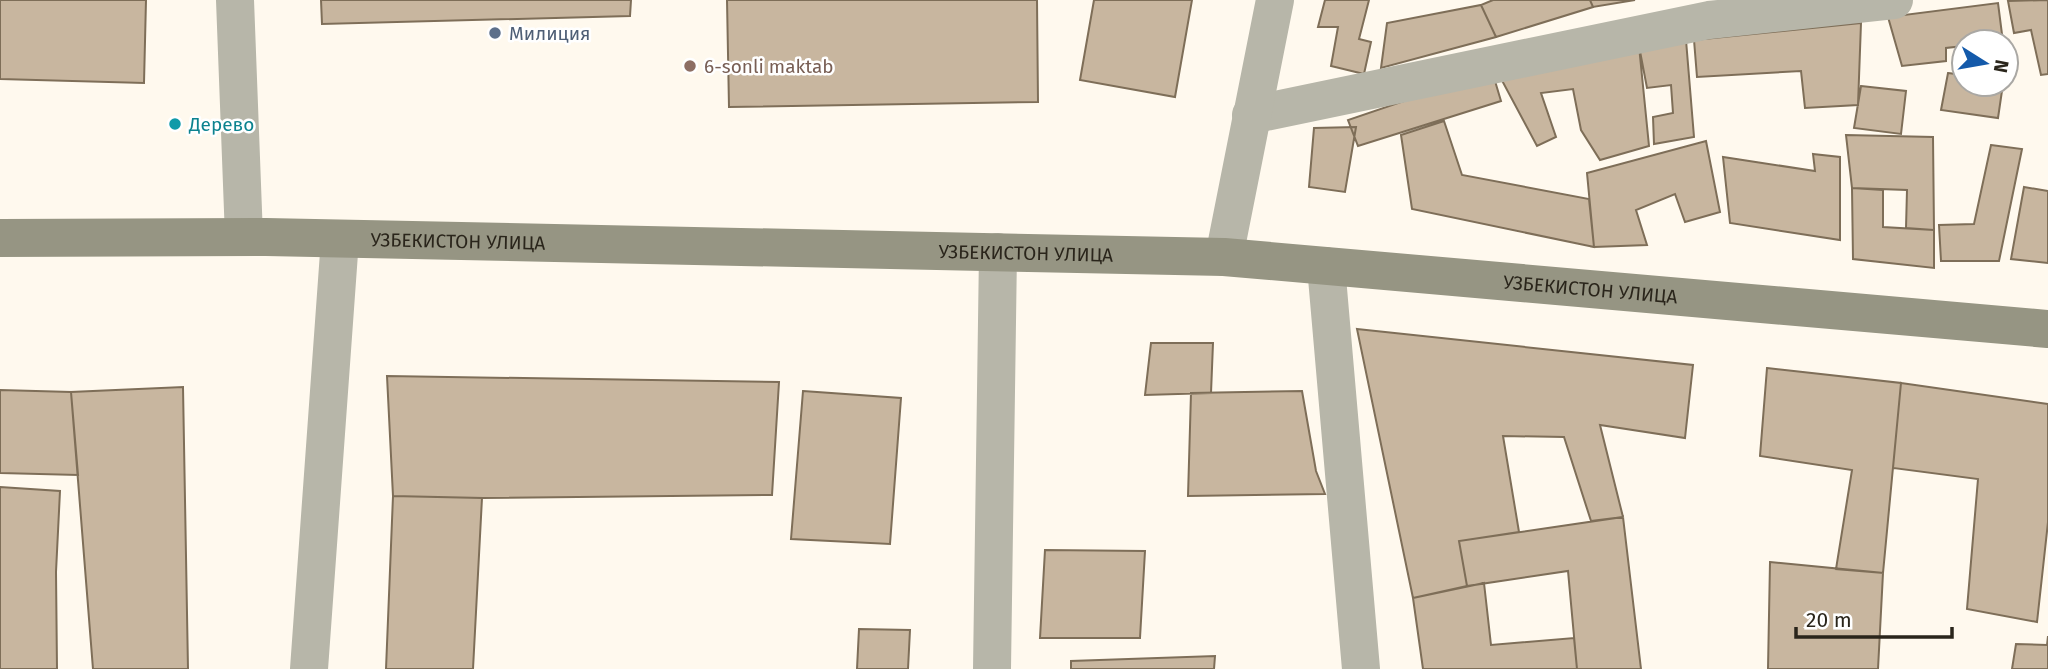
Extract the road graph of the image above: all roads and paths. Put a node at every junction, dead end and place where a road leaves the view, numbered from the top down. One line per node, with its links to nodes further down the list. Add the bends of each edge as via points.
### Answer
1 (235, 0): 5 (street)
2 (1275, 0): 4 (street)
3 (1894, 0): 4 (street, via 1709,20)
4 (1251, 114): 9 (street)
5 (244, 237): 6 (main road, УЗБЕКИСТОН УЛИЦА); 7 (main road, УЗБЕКИСТОН УЛИЦА)
6 (0, 238)
7 (341, 239): 8 (main road, УЗБЕКИСТОН УЛИЦА); 12 (street)
8 (998, 252): 9 (main road, УЗБЕКИСТОН УЛИЦА); 13 (street)
9 (1224, 257): 10 (main road, УЗБЕКИСТОН УЛИЦА)
10 (1326, 265): 11 (main road, УЗБЕКИСТОН УЛИЦА); 14 (street)
11 (2048, 329)
12 (309, 669)
13 (992, 669)
14 (1361, 669)

